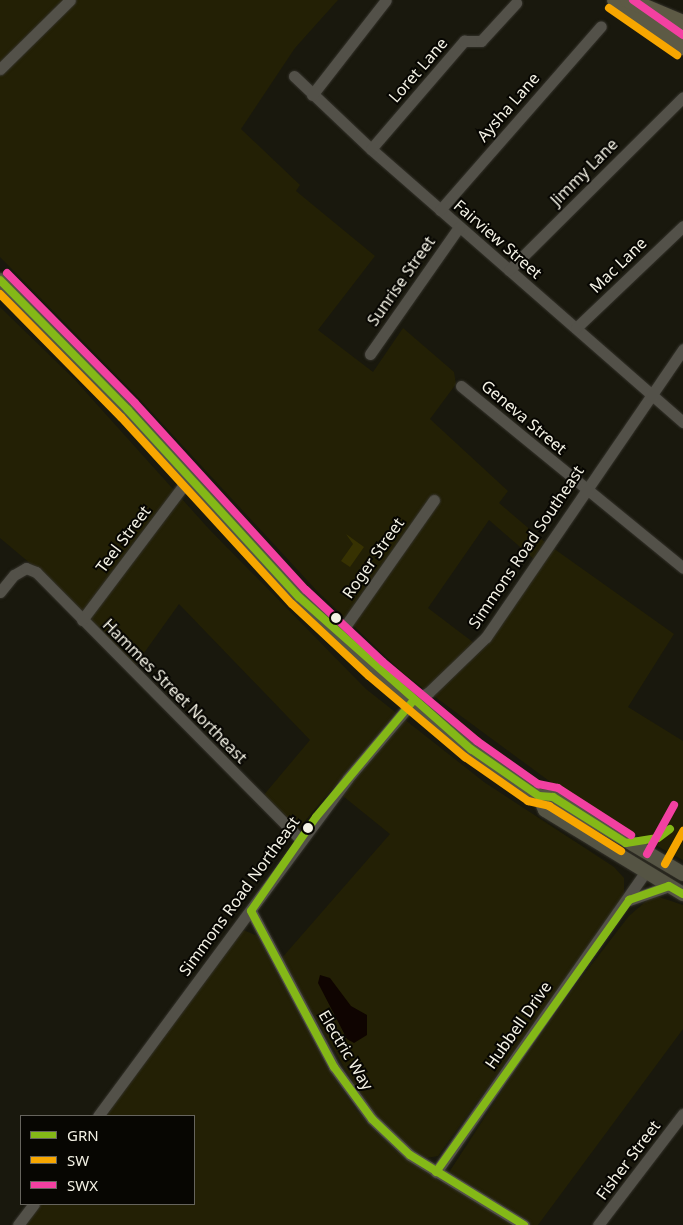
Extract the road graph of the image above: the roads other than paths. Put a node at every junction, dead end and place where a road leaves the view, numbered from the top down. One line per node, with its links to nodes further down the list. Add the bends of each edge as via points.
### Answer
1 (70, 0): 9 (street)
2 (386, 0): 11 (street)
3 (615, 0): 8 (highway)
4 (628, 0): 6 (highway)
5 (516, 3): 13 (street, Loret Lane, via 481,41 464,41)
6 (683, 23)
7 (601, 26): 14 (street, Aysha Lane)
8 (683, 47)
9 (0, 69)
10 (294, 76): 11 (street, Fairview Street)
11 (312, 95): 13 (street, Fairview Street)
12 (683, 97): 17 (street, Jimmy Lane)
13 (371, 149): 14 (street, Fairview Street)
14 (440, 210): 16 (street, Fairview Street)
15 (683, 226): 19 (street, Mac Lane)
16 (459, 227): 17 (street, Fairview Street); 21 (street, Sunrise Street)
17 (509, 270): 19 (street, Fairview Street)
18 (0, 280): 25 (main road)
19 (576, 328): 23 (street, Fairview Street)
20 (683, 349): 23 (street, Simmons Road Southeast)
21 (370, 354)
22 (461, 386): 26 (street, Geneva Street)
23 (649, 394): 24 (street, Fairview Street); 26 (street, Simmons Road Southeast)
24 (683, 422)
25 (189, 478): 30 (street, Teel Street); 31 (main road)
26 (585, 489): 28 (street, Geneva Street, via 595,491); 32 (street, Simmons Road Southeast, via 486,637 429,692)
27 (434, 500): 31 (street, Roger Street)
28 (683, 568)
29 (0, 592): 30 (street, Hammes Street Northeast, via 26,568 36,572)
30 (82, 620): 35 (street, Hammes Street Northeast)
31 (339, 635): 32 (main road)
32 (413, 701): 33 (main road); 35 (street, Simmons Road Northeast)
33 (539, 796): 34 (main road, via 544,810); 36 (main road, via 553,797)
34 (582, 834): 36 (main road, via 595,836 639,861); 37 (main road)
35 (300, 839): 43 (street, Simmons Road Northeast)
36 (656, 859): 38 (main road)
37 (645, 872): 39 (main road, via 659,870); 40 (main road); 42 (street, Hubbell Drive)
38 (683, 874)
39 (683, 882)
40 (669, 886): 41 (main road); 42 (street)
41 (683, 894)
42 (629, 900): 46 (street, Hubbell Drive)
43 (251, 911): 45 (street, Simmons Road Northeast); 46 (street, Electric Way, via 349,1092 390,1138)
44 (683, 1114): 50 (street, Fisher Street)
45 (99, 1115)
46 (436, 1172): 49 (street, Electric Way)
47 (33, 1205): 48 (street)
48 (18, 1225)
49 (524, 1225)
50 (598, 1225)

